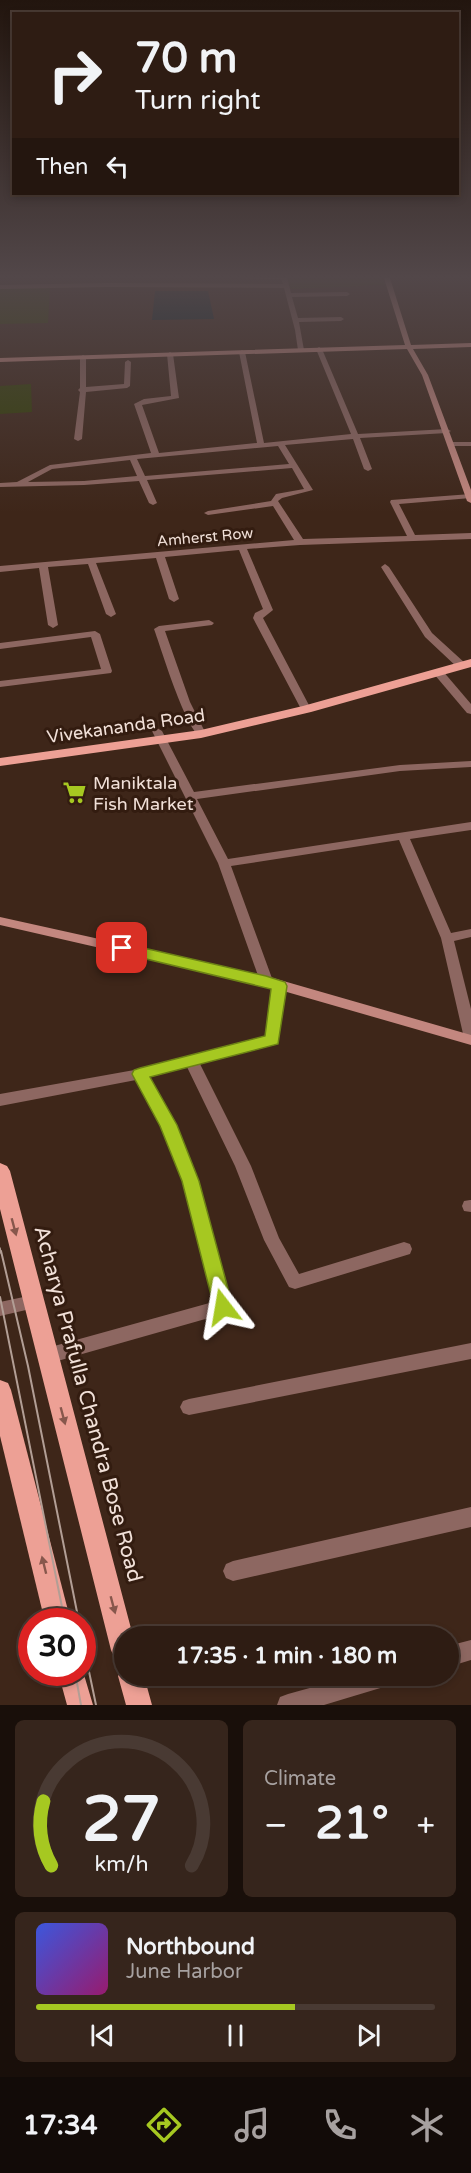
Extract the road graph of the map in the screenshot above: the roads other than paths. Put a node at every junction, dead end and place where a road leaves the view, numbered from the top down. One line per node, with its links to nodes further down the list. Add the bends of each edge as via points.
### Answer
1 (170, 354): 17 (street, via 176,396 138,404)
2 (154, 355): 6 (street)
3 (243, 355): 16 (street)
4 (321, 355): 11 (street)
5 (413, 355): 10 (street)
6 (83, 357): 7 (street); 9 (street)
7 (0, 360)
8 (128, 362): 9 (street, via 127,386)
9 (81, 390): 12 (street)
10 (447, 431): 11 (street); 14 (street)
11 (357, 436): 13 (street); 20 (street)
12 (78, 439)
13 (281, 444): 16 (street); 19 (street)
14 (452, 444): 15 (street); 24 (street)
15 (471, 444)
16 (261, 446): 17 (street)
17 (156, 456): 18 (street)
18 (133, 458): 21 (street); 22 (street, via 50,467)
19 (294, 466): 21 (street); 26 (street, via 309,490 274,497)
20 (368, 469)
21 (143, 478): 22 (street); 25 (street)
22 (20, 483): 23 (street)
23 (0, 484)
24 (470, 498): 29 (street, via 399,501 393,505)
25 (153, 503)
26 (275, 503): 27 (street); 30 (street)
27 (208, 513)
28 (471, 536): 29 (street, Amherst Row)
29 (412, 537): 30 (street, Amherst Row)
30 (300, 542): 31 (street, Amherst Row)
31 (242, 547): 32 (street, Amherst Row); 45 (street, via 268,610 258,618)
32 (160, 555): 33 (street, Amherst Row); 37 (street)
33 (91, 561): 34 (street, Amherst Row); 38 (street)
34 (43, 565): 36 (street, Amherst Row); 40 (street)
35 (385, 567): 42 (street, via 428,635)
36 (0, 569)
37 (174, 599)
38 (111, 614)
39 (209, 623): 47 (street, via 159,629)
40 (53, 625)
41 (0, 646): 44 (street, via 95,634 107,671)
42 (466, 664): 43 (main road, Vivekananda Road)
43 (438, 672): 45 (main road, Vivekananda Road); 46 (street)
44 (0, 684)
45 (306, 709): 47 (main road, Vivekananda Road)
46 (471, 711)
47 (198, 730): 48 (main road, Vivekananda Road)
48 (160, 736): 49 (main road, Vivekananda Road); 50 (main road, Vivekananda Road); 52 (street)
49 (0, 752)
50 (0, 762)
51 (471, 764): 52 (street, via 400,768)
52 (192, 796): 55 (street)
53 (471, 826): 54 (street)
54 (403, 837): 55 (street); 58 (street)
55 (224, 863): 59 (street)
56 (0, 921): 59 (street)
57 (471, 933): 58 (street)
58 (447, 938): 60 (street)
59 (273, 983): 60 (street); 61 (street, via 272,1040)
60 (471, 1039)
61 (191, 1061): 62 (street); 65 (street, via 295,1282)
62 (140, 1074): 63 (street); 69 (street, via 168,1125 190,1181 223,1307)
63 (0, 1100)
64 (0, 1171): 66 (main road, Acharya Prafulla Chandra Bose Road, one-way to 66)
65 (404, 1249)
66 (33, 1302): 67 (street); 69 (main road, Acharya Prafulla Chandra Bose Road)
67 (0, 1309)
68 (471, 1352): 71 (street)
69 (47, 1356): 76 (main road, Acharya Prafulla Chandra Bose Road, one-way to 76)
70 (0, 1389): 72 (main road)
71 (189, 1407)
72 (3, 1414): 75 (main road, one-way to 72)
73 (471, 1517): 74 (street)
74 (233, 1571)
75 (54, 1608)
76 (118, 1626)
77 (75, 1686): 80 (main road)
78 (134, 1686): 81 (main road)
79 (353, 1686): 82 (street)
80 (80, 1705)
81 (139, 1705)
82 (288, 1705)

